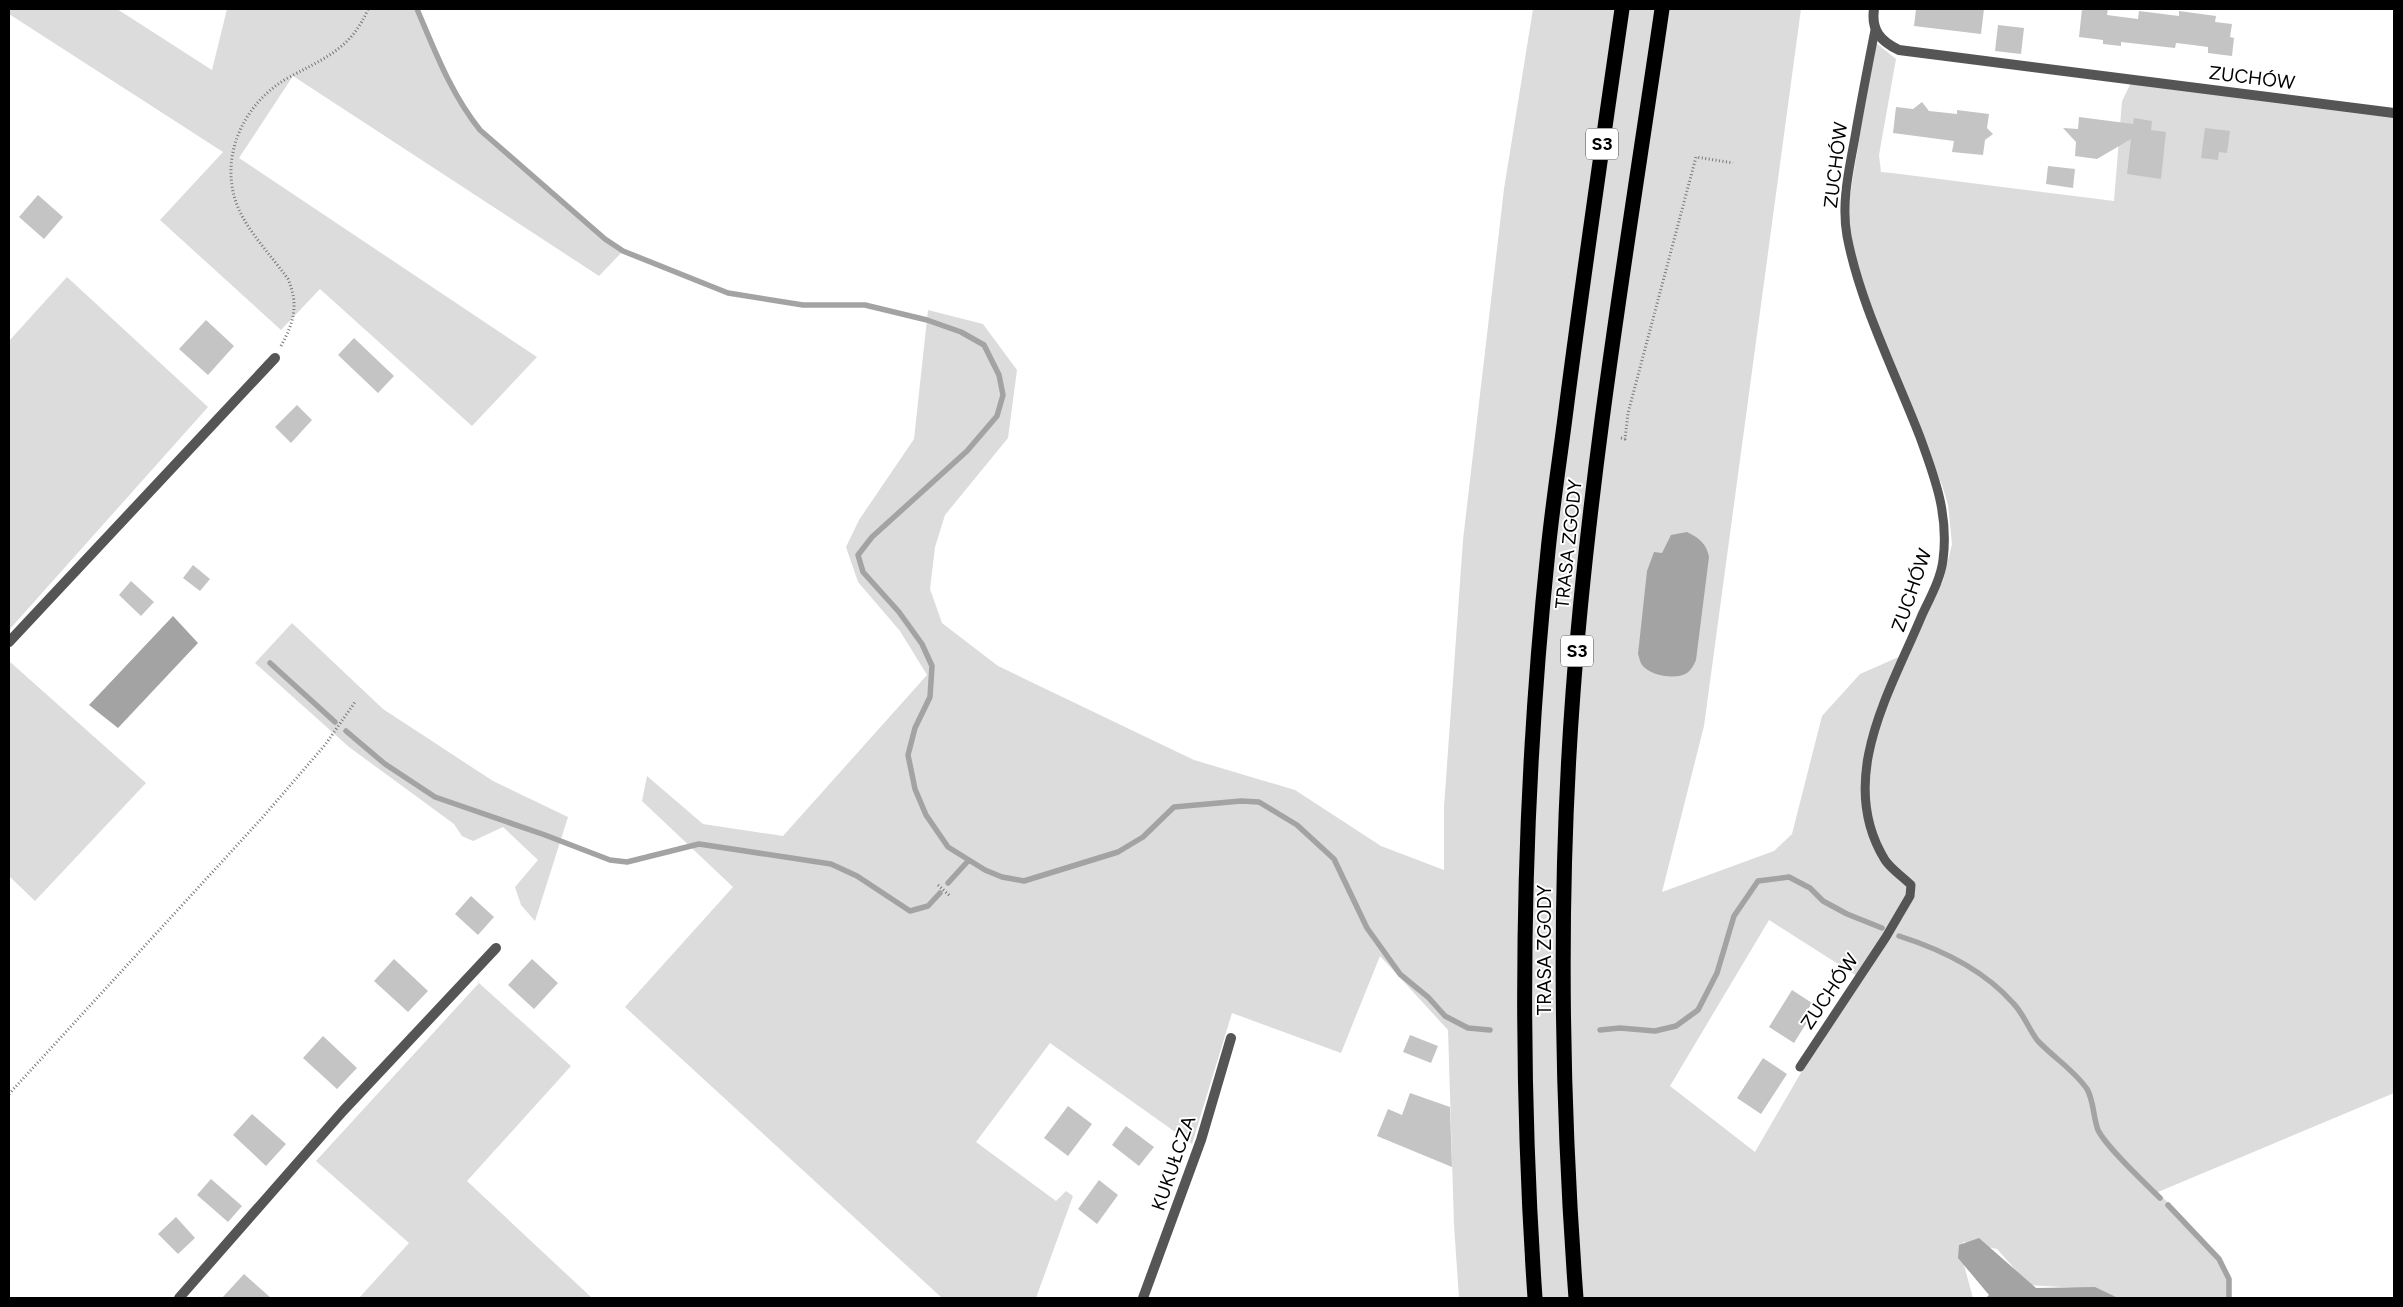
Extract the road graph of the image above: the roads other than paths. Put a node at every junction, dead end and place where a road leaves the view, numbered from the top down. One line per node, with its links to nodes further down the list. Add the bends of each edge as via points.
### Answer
1 (1622, 9): 7 (highway, TRASA ZGODY / S3)
2 (1629, 9): 7 (lane)
3 (1654, 9): 8 (lane)
4 (1662, 9): 8 (highway, TRASA ZGODY / S3)
5 (1874, 9): 6 (street, ZUCHÓW)
6 (1875, 30): 9 (street, ZUCHÓW, via 1885,44 1914,52); 14 (lane, ZUCHÓW, via 1846,184 1844,213 1847,236 1864,296 1933,473 1943,505 1946,531 1943,563 1876,722 1866,776 1872,833 1886,861 1911,885 1910,896)
7 (1614, 67): 17 (highway, TRASA ZGODY / S3, via 1548,550 1536,688 1524,996 1530,1234)
8 (1652, 75): 18 (highway, TRASA ZGODY / S3, via 1586,552 1572,702 1563,997 1565,1116)
9 (2394, 113)
10 (274, 358): 11 (street)
11 (9, 642)
12 (496, 948): 15 (street, via 343,1111)
13 (1231, 1038): 16 (street, KUKUŁCZA, via 1201,1140)
14 (1800, 1067)
15 (179, 1298)
16 (1143, 1298)
17 (1535, 1298)
18 (1576, 1298)

